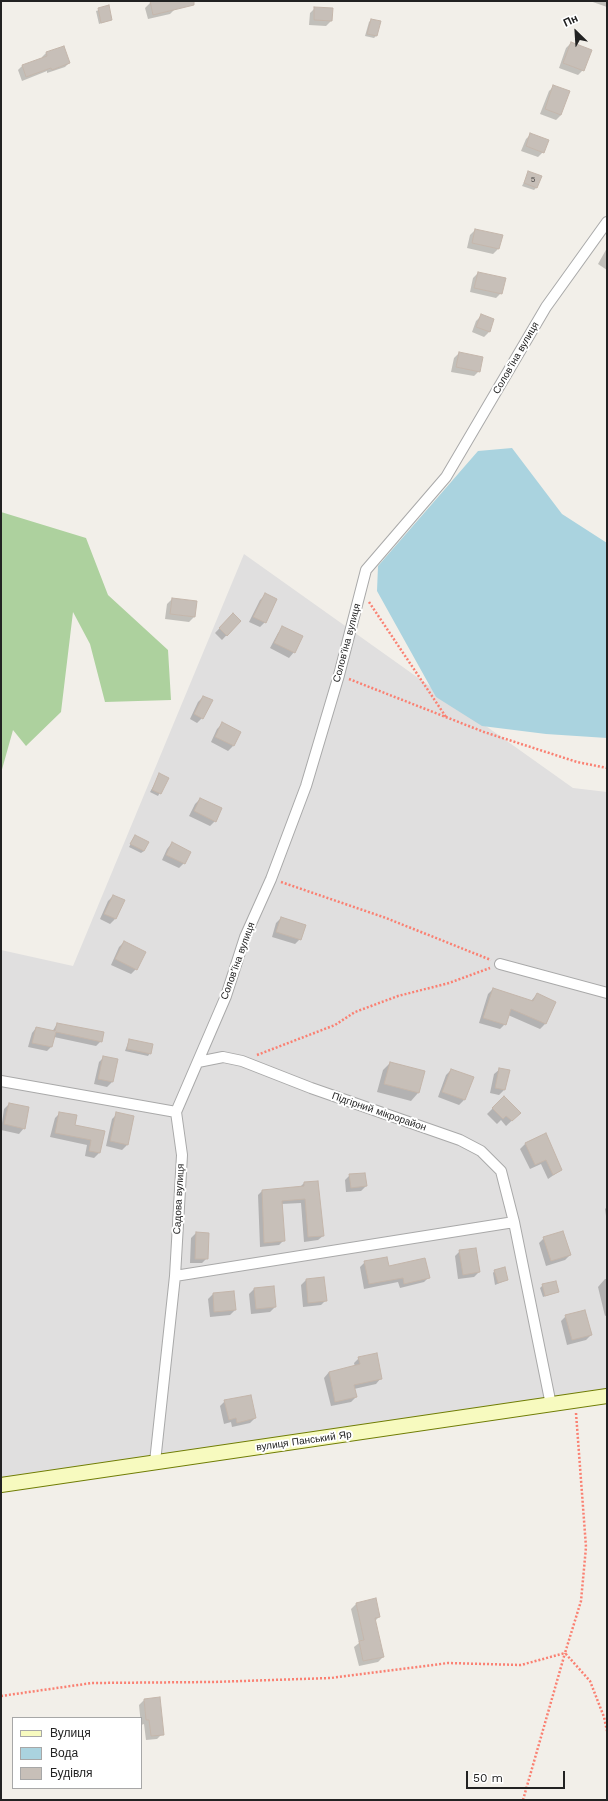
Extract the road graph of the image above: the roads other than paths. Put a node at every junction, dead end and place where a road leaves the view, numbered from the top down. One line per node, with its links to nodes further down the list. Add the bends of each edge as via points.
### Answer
1 (607, 222): 4 (street, Солов'їна вулиця, via 546,307 446,477 366,570 340,675 306,786 271,879 245,937 226,996)
2 (500, 964): 3 (street)
3 (607, 993)
4 (198, 1062): 6 (street, Солов'їна вулиця); 7 (street, Підгірний мікрорайон, via 224,1057 242,1061 460,1140 481,1151 501,1171)
5 (1, 1081): 6 (street)
6 (176, 1112): 8 (street, Садова вулиця, via 182,1155)
7 (514, 1222): 8 (street); 10 (street, Підгірний мікрорайон)
8 (175, 1276): 11 (street, Садова вулиця)
9 (607, 1396): 10 (street, вулиця Панський Яр)
10 (551, 1405): 11 (street, вулиця Панський Яр)
11 (155, 1462): 12 (street, вулиця Панський Яр)
12 (1, 1485)

